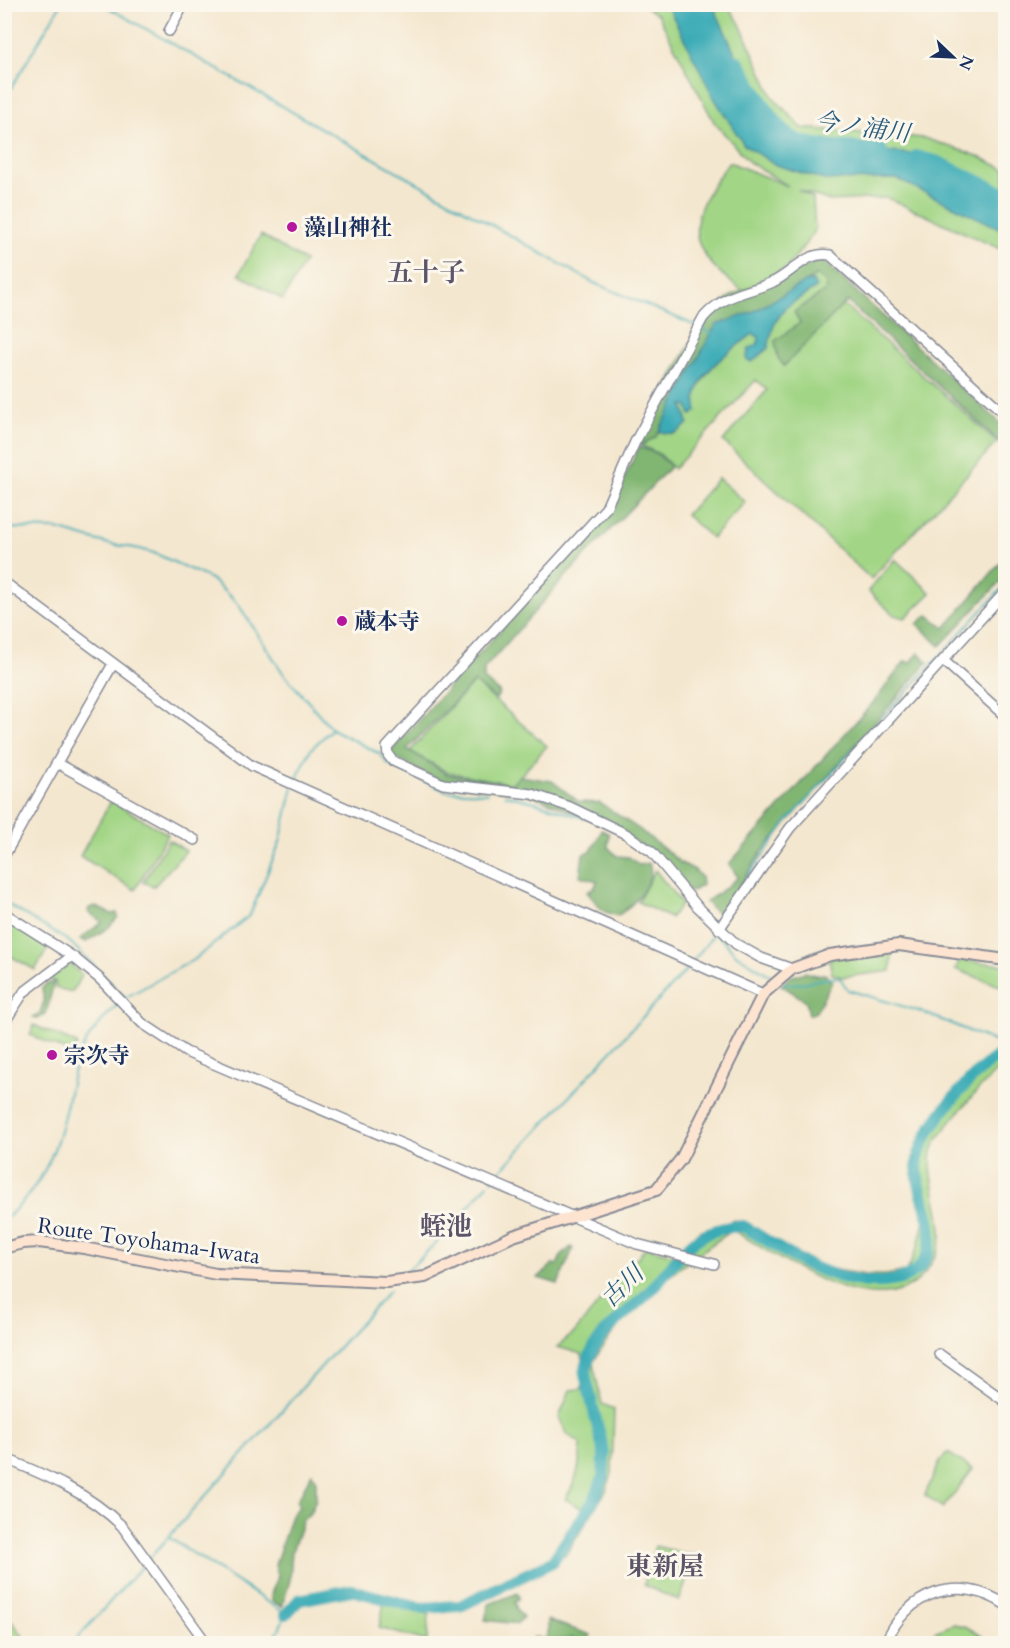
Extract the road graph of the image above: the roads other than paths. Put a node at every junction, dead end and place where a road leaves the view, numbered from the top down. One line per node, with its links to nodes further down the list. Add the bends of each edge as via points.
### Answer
1 (184, 4): 2 (street)
2 (169, 31)
3 (1005, 415): 13 (street, via 830,255 810,256 773,282 732,294 703,318 635,442 606,508 387,747 393,761 444,784 532,795 570,807 626,834 652,852)
4 (4, 582): 7 (street)
5 (1005, 591): 6 (street)
6 (943, 660): 8 (street); 13 (street, via 790,828)
7 (113, 664): 9 (street); 17 (street, via 259,770)
8 (1005, 717)
9 (57, 763): 10 (street); 11 (street)
10 (195, 840)
11 (4, 856)
12 (4, 913): 14 (street)
13 (719, 929): 16 (street, via 748,952)
14 (72, 956): 18 (street, via 24,992); 19 (street, via 142,1023 186,1052)
15 (1005, 960): 16 (main road, Route Toyohama-Iwata, via 898,945 830,955)
16 (792, 969): 17 (main road, Route Toyohama-Iwata)
17 (763, 994): 19 (main road, Route Toyohama-Iwata, via 681,1159 666,1180 645,1196)
18 (4, 1023)
19 (576, 1217): 20 (main road, Route Toyohama-Iwata, via 513,1236 425,1277 386,1282 216,1274 39,1242); 21 (street, via 637,1244)
20 (4, 1248)
21 (714, 1264)
22 (939, 1354): 23 (street)
23 (1005, 1402)
24 (4, 1458): 26 (street, via 93,1500 122,1526)
25 (1005, 1605): 27 (street, via 968,1590 932,1593 905,1611 891,1628)
26 (207, 1644)
27 (885, 1644)

